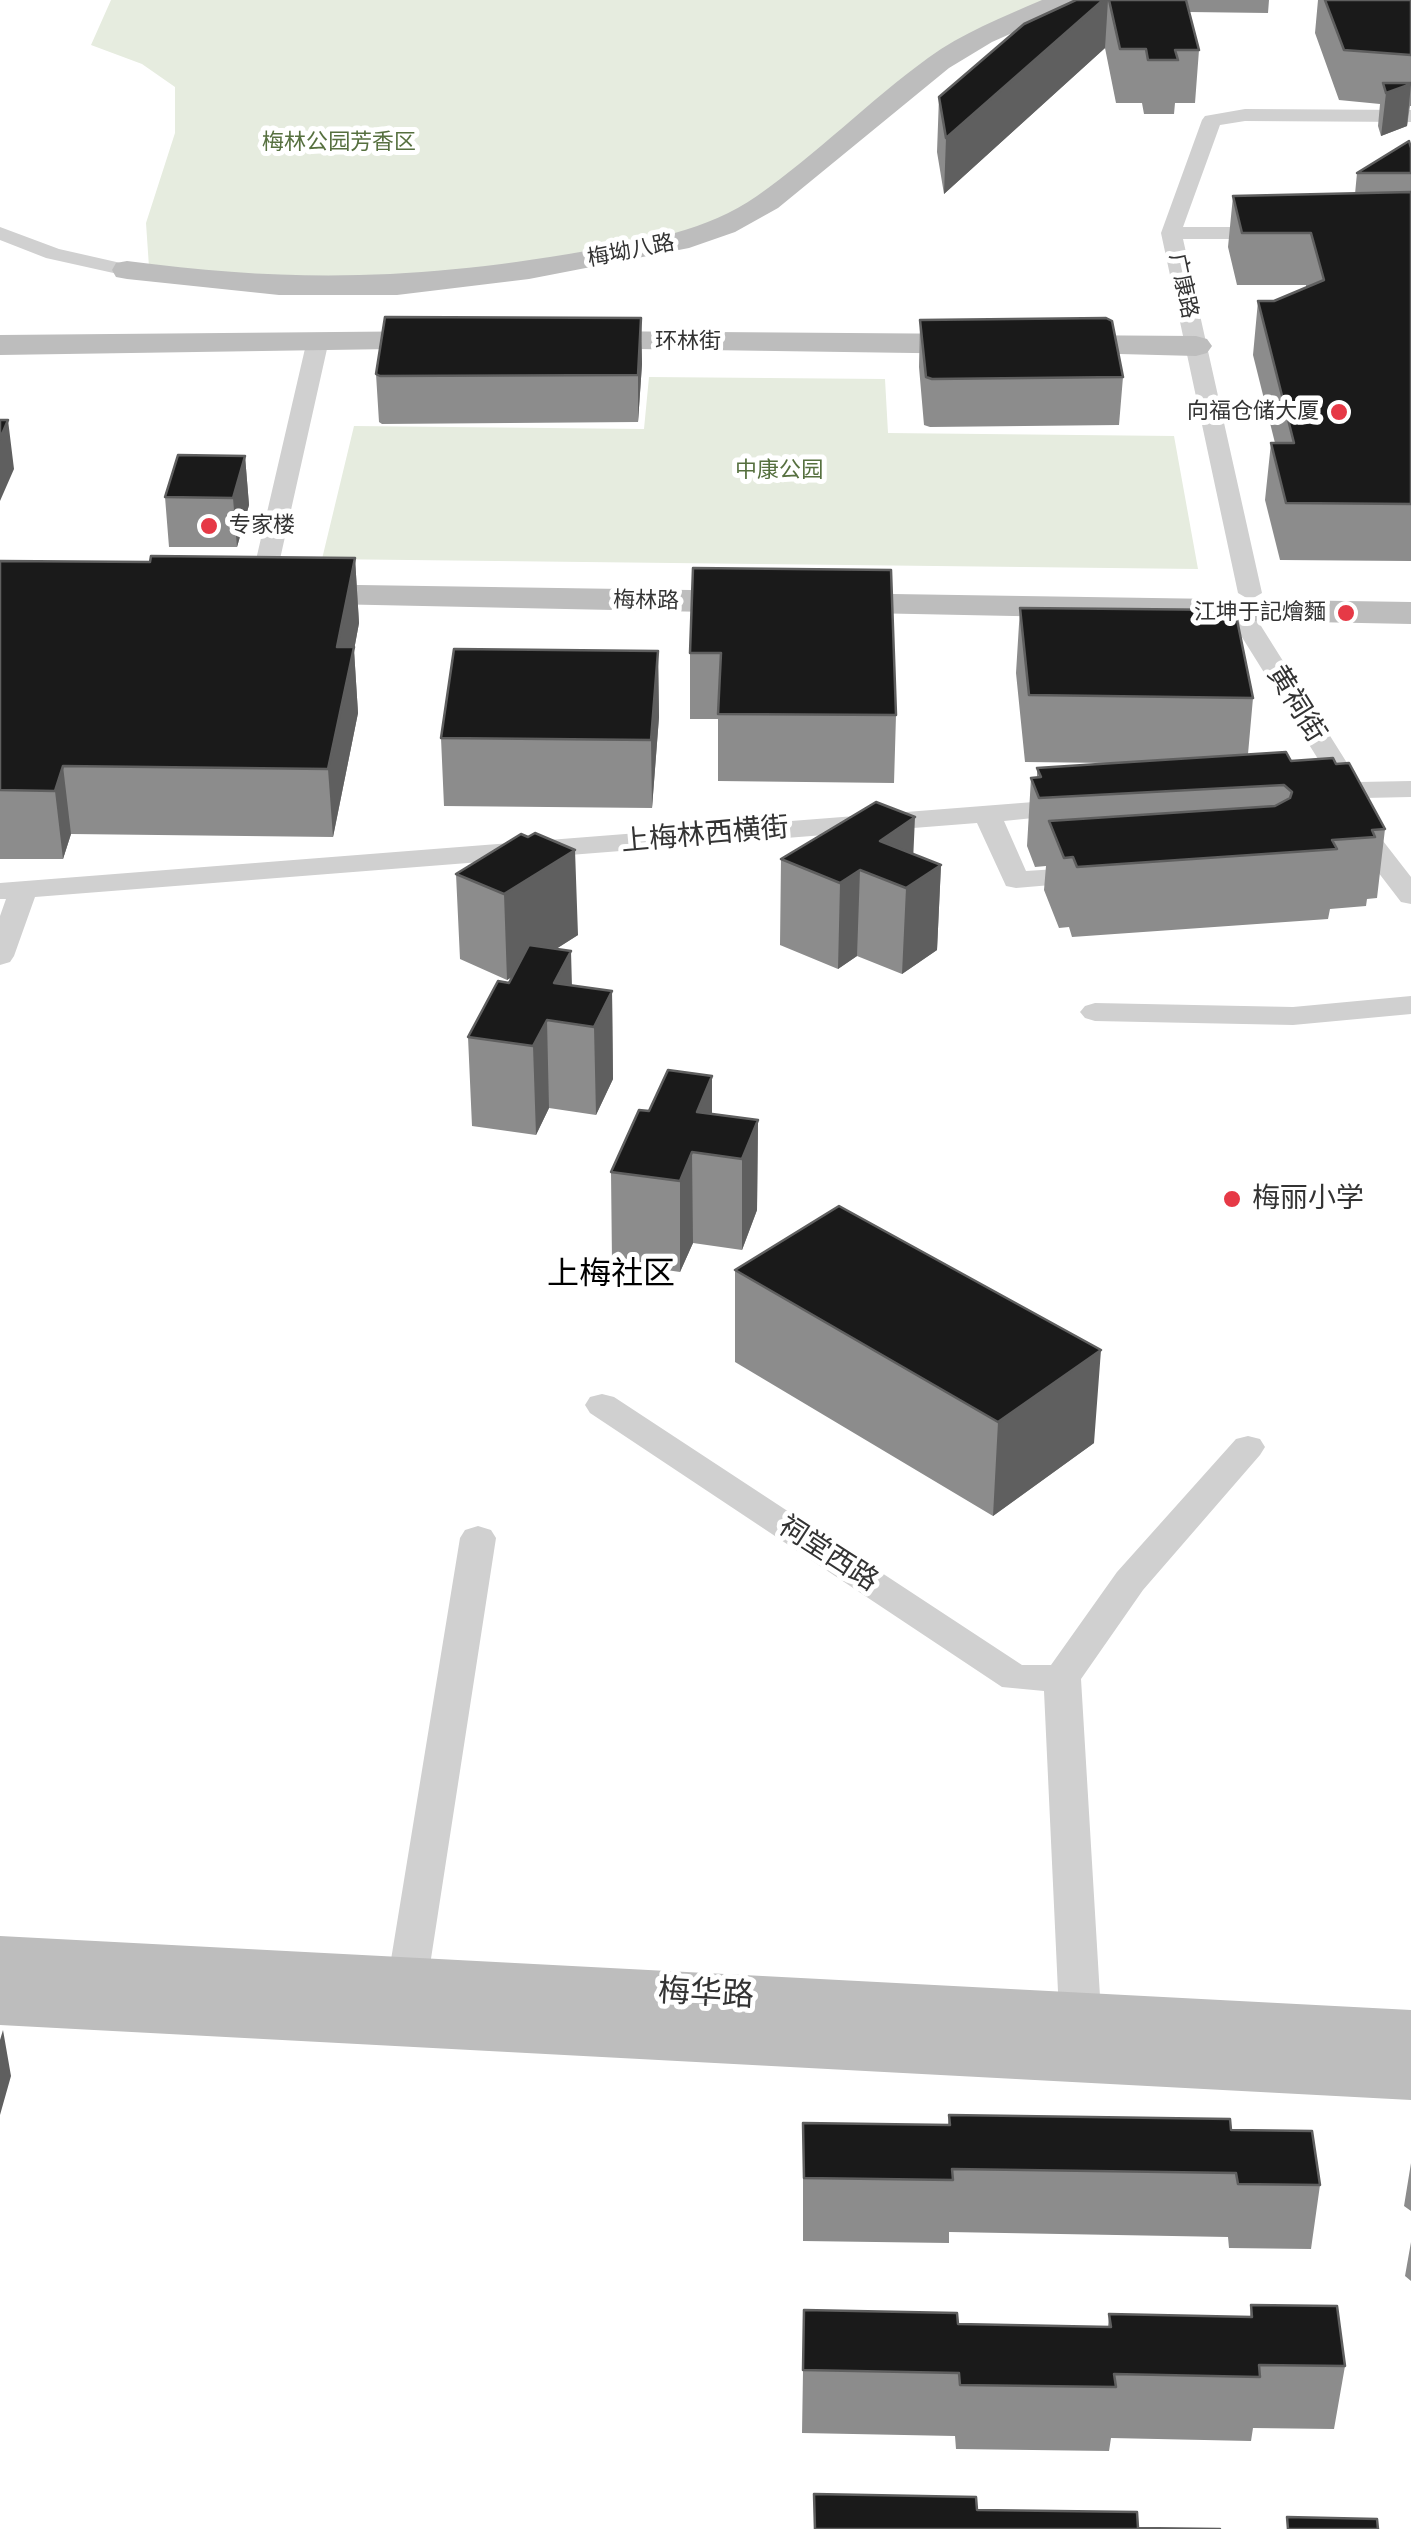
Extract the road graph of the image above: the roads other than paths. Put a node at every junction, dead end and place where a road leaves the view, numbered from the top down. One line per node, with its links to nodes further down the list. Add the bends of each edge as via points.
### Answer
1 (1064, 0): 6 (main road, 梅坳八路, via 940,62 744,218 680,242 522,271 370,288)
2 (1411, 116): 4 (street, 广康路, via 1212,120)
3 (0, 233): 6 (street)
4 (1171, 233): 5 (street); 11 (street, 广康路)
5 (1300, 234)
6 (127, 270)
7 (318, 340): 8 (main road); 10 (main road); 12 (street)
8 (474, 341)
9 (552, 341): 11 (main road, 环林街)
10 (0, 345)
11 (1196, 346): 14 (street, 广康路)
12 (241, 582): 14 (main road, 梅林路); 14 (main road, 梅林路, via 786,586)
13 (1411, 595): 14 (main road, 梅林路)
14 (1247, 602): 15 (main road, 梅林路); 16 (street, 黄祠街, via 1248,626)
15 (1411, 613)
16 (1350, 789): 17 (street); 18 (street); 23 (street, 黄祠街, via 1352,820)
17 (1411, 789)
18 (1293, 792)
19 (1102, 805): 20 (street, 上梅林西横街)
20 (986, 813): 21 (street, via 1016,880); 22 (street, 上梅林西横街)
21 (1112, 874)
22 (12, 890): 24 (street)
23 (1411, 896)
24 (0, 956)
25 (1411, 1005): 26 (street, via 1293,1016)
26 (1095, 1012)
27 (602, 1405): 30 (street, 祠堂西路, via 1015,1678)
28 (1248, 1447): 30 (street, via 1130,1581)
29 (478, 1538): 32 (street)
30 (1062, 1678): 34 (street)
31 (0, 1958): 32 (main road, 梅华路)
32 (408, 1978): 34 (main road, 梅华路)
33 (0, 2002): 36 (main road, 梅华路)
34 (1080, 2013): 35 (main road, 梅华路)
35 (1411, 2033)
36 (1411, 2076)

